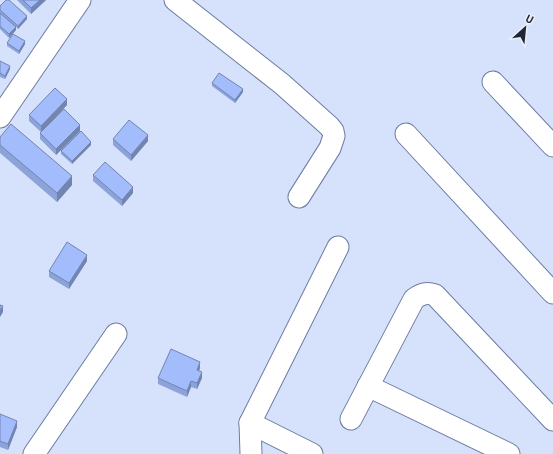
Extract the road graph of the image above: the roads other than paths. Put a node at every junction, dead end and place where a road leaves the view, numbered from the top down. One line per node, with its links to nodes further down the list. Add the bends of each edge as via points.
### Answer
1 (80, 0): 4 (street)
2 (175, 0): 7 (street, via 282,84 333,131 330,148)
3 (493, 82): 6 (street)
4 (0, 117)
5 (406, 134): 9 (street)
6 (553, 146)
7 (299, 197)
8 (338, 248): 14 (street)
9 (553, 292)
10 (116, 334): 15 (street)
11 (368, 386): 12 (street); 13 (street, via 414,299 424,293 430,294 435,295); 18 (street)
12 (351, 419)
13 (553, 420)
14 (250, 423): 16 (street); 17 (street)
15 (34, 454)
16 (252, 454)
17 (312, 454)
18 (508, 454)

